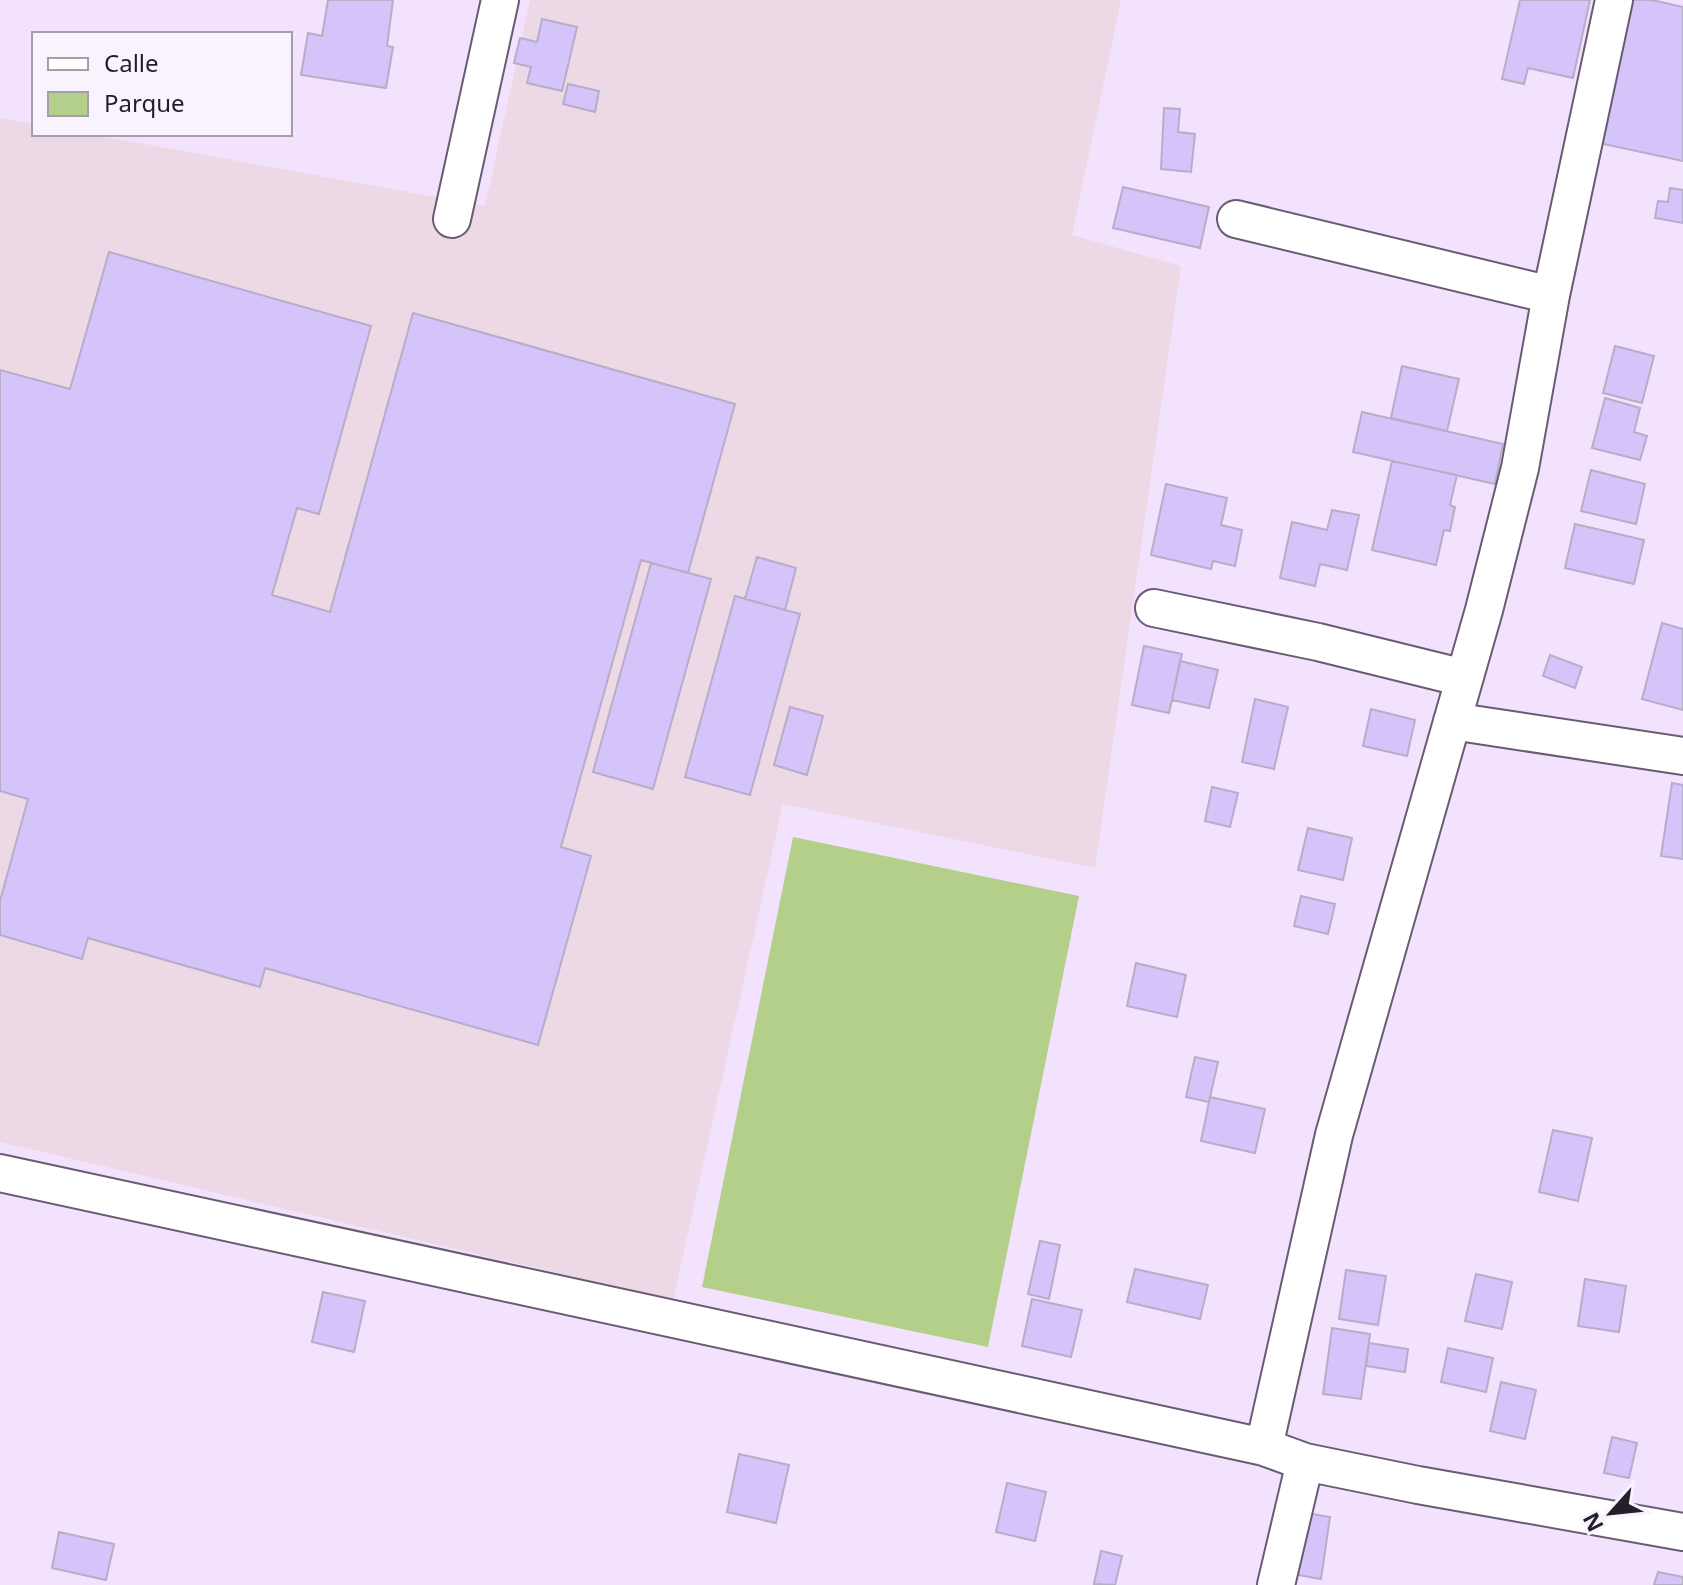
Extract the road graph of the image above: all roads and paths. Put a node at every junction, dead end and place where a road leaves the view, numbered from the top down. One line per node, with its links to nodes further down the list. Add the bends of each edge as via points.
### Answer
1 (500, 0): 3 (street)
2 (1614, 0): 5 (street)
3 (452, 219)
4 (1236, 219): 5 (street)
5 (1551, 295): 7 (street, via 1520,468)
6 (1154, 608): 7 (street)
7 (1464, 678): 8 (street)
8 (1452, 721): 9 (street); 11 (street, via 1334,1135)
9 (1683, 756)
10 (0, 1173): 11 (street)
11 (1264, 1447): 12 (street)
12 (1305, 1462): 13 (street); 14 (street)
13 (1683, 1532)
14 (1276, 1585)

